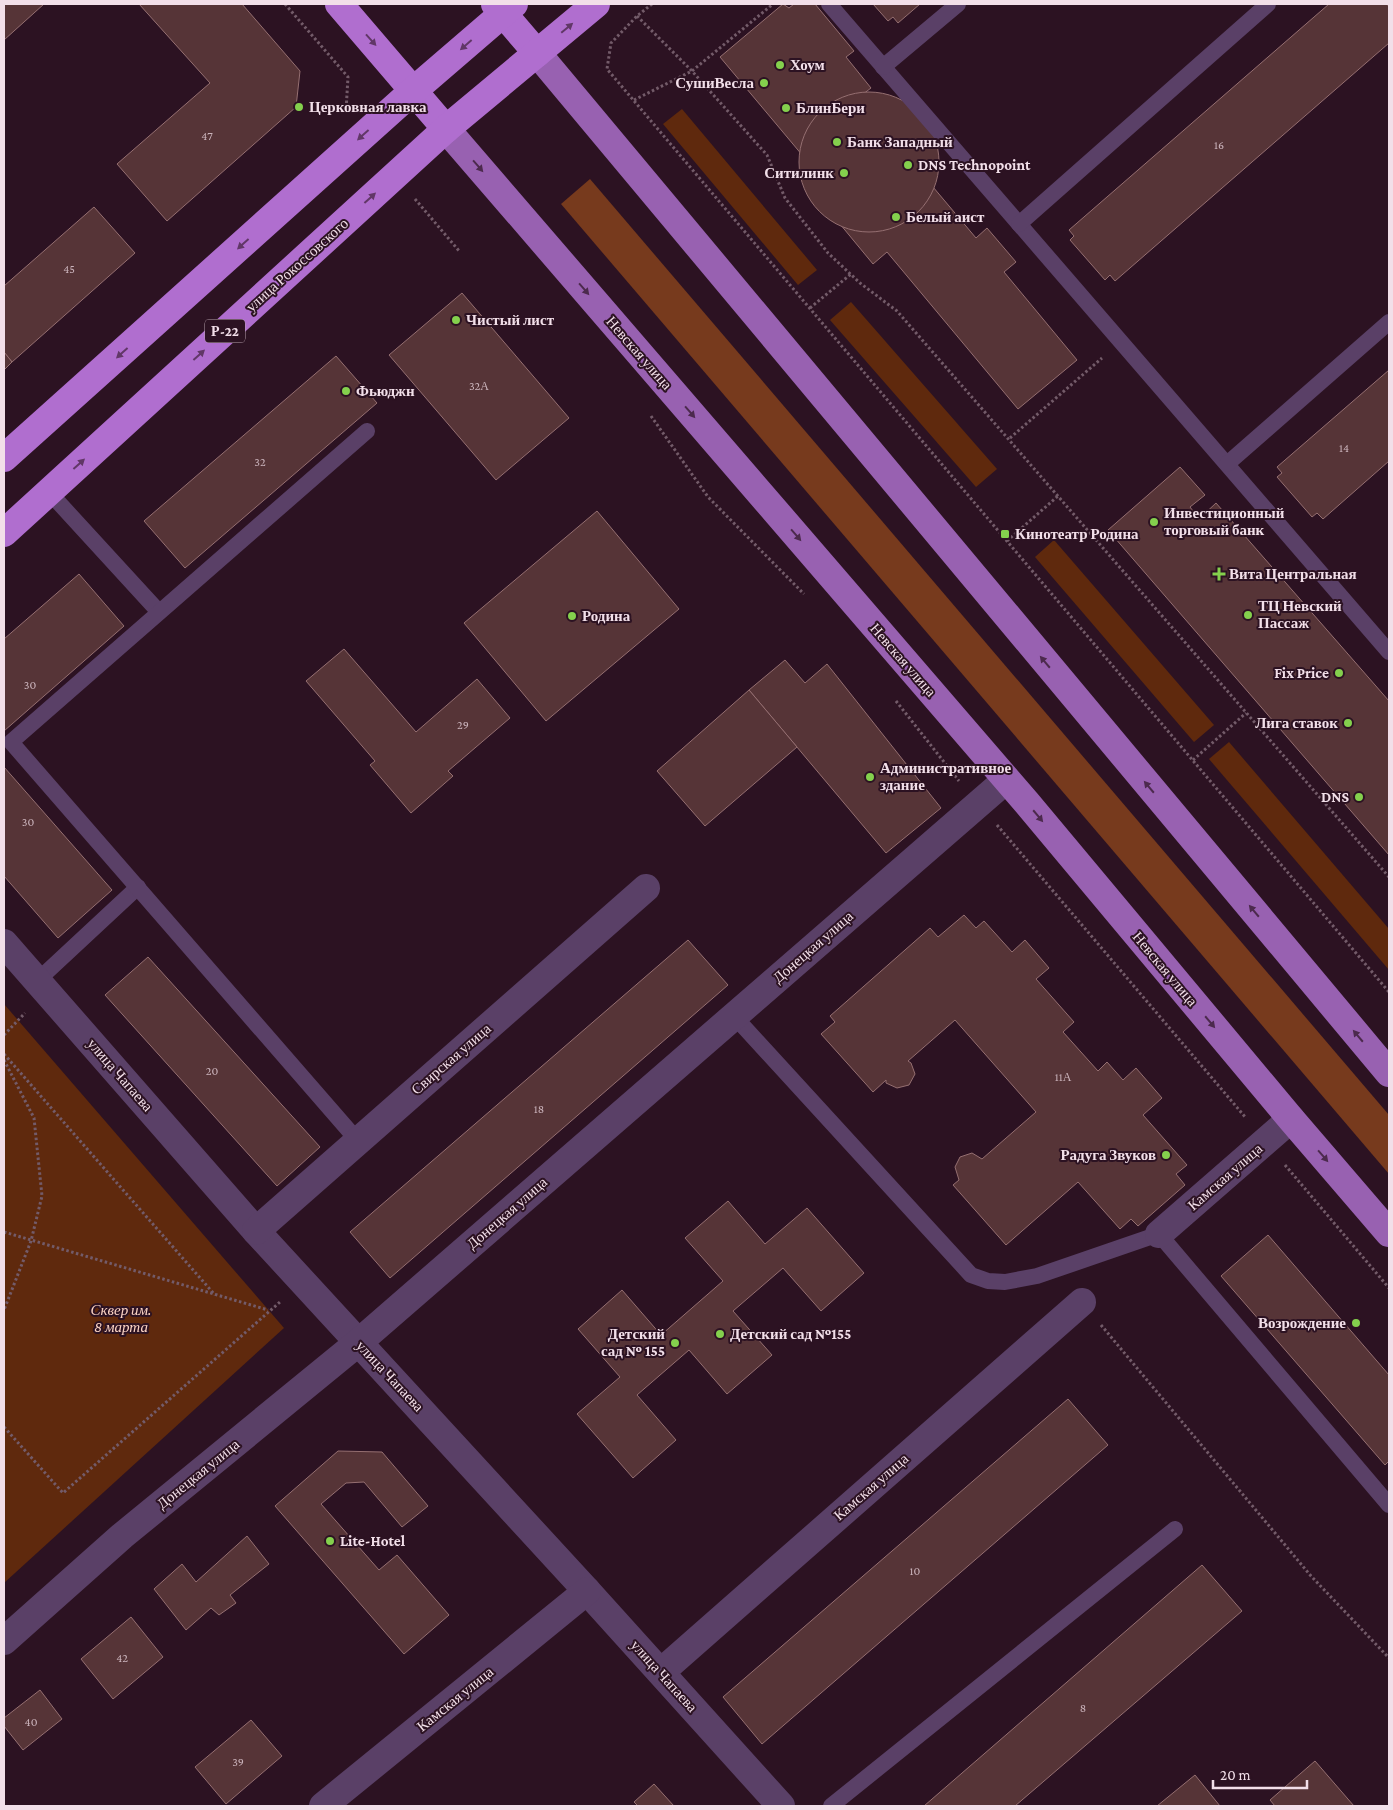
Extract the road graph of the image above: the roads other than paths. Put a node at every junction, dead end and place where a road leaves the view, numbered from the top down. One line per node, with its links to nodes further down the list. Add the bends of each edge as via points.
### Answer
1 (339, 4): 9 (highway, Невская улица, one-way to 9)
2 (596, 4): 7 (highway, улица Рокоссовского, one-way to 2)
3 (829, 4): 8 (lane)
4 (958, 4): 8 (lane)
5 (1268, 4): 11 (lane)
6 (504, 7): 7 (highway); 9 (highway, one-way to 9)
7 (537, 53): 10 (highway, улица Рокоссовского / Р-22); 26 (main road, one-way to 7)
8 (883, 67): 11 (lane)
9 (413, 91): 10 (highway, Невская улица); 14 (highway, one-way to 14)
10 (446, 129): 16 (highway, улица Рокоссовского / Р-22, one-way to 10); 20 (main road, Невская улица, one-way to 20)
11 (1019, 224): 15 (lane)
12 (1389, 322): 15 (lane)
13 (367, 431): 18 (lane)
14 (4, 458)
15 (1227, 464): 19 (lane)
16 (49, 492): 17 (highway, улица Рокоссовского / Р-22); 18 (lane)
17 (4, 533)
18 (159, 612): 21 (lane, via 11,742)
19 (1389, 652)
20 (1006, 780): 25 (street, Донецкая улица); 27 (main road, Невская улица, one-way to 27)
21 (138, 887): 24 (lane); 28 (lane)
22 (646, 888): 28 (street, Свирская улица)
23 (4, 943): 24 (street, улица Чапаева)
24 (37, 981): 29 (street, улица Чапаева)
25 (734, 1016): 31 (lane, via 970,1275 1005,1282 1037,1276); 33 (street, Донецкая улица)
26 (1389, 1073)
27 (1291, 1119): 30 (main road, Невская улица, one-way to 30); 31 (street, Камская улица)
28 (358, 1141): 29 (street, Свирская улица)
29 (256, 1230): 33 (street, улица Чапаева)
30 (1389, 1233)
31 (1159, 1234): 34 (lane)
32 (1082, 1302): 38 (street, Камская улица)
33 (359, 1342): 36 (street, улица Чапаева); 37 (street, Донецкая улица, via 122,1536)
34 (1389, 1505)
35 (1174, 1529): 41 (lane)
36 (587, 1591): 38 (street, улица Чапаева); 40 (street, Камская улица)
37 (4, 1641)
38 (661, 1672): 39 (street, улица Чапаева)
39 (775, 1804)
40 (323, 1806)
41 (831, 1806)

